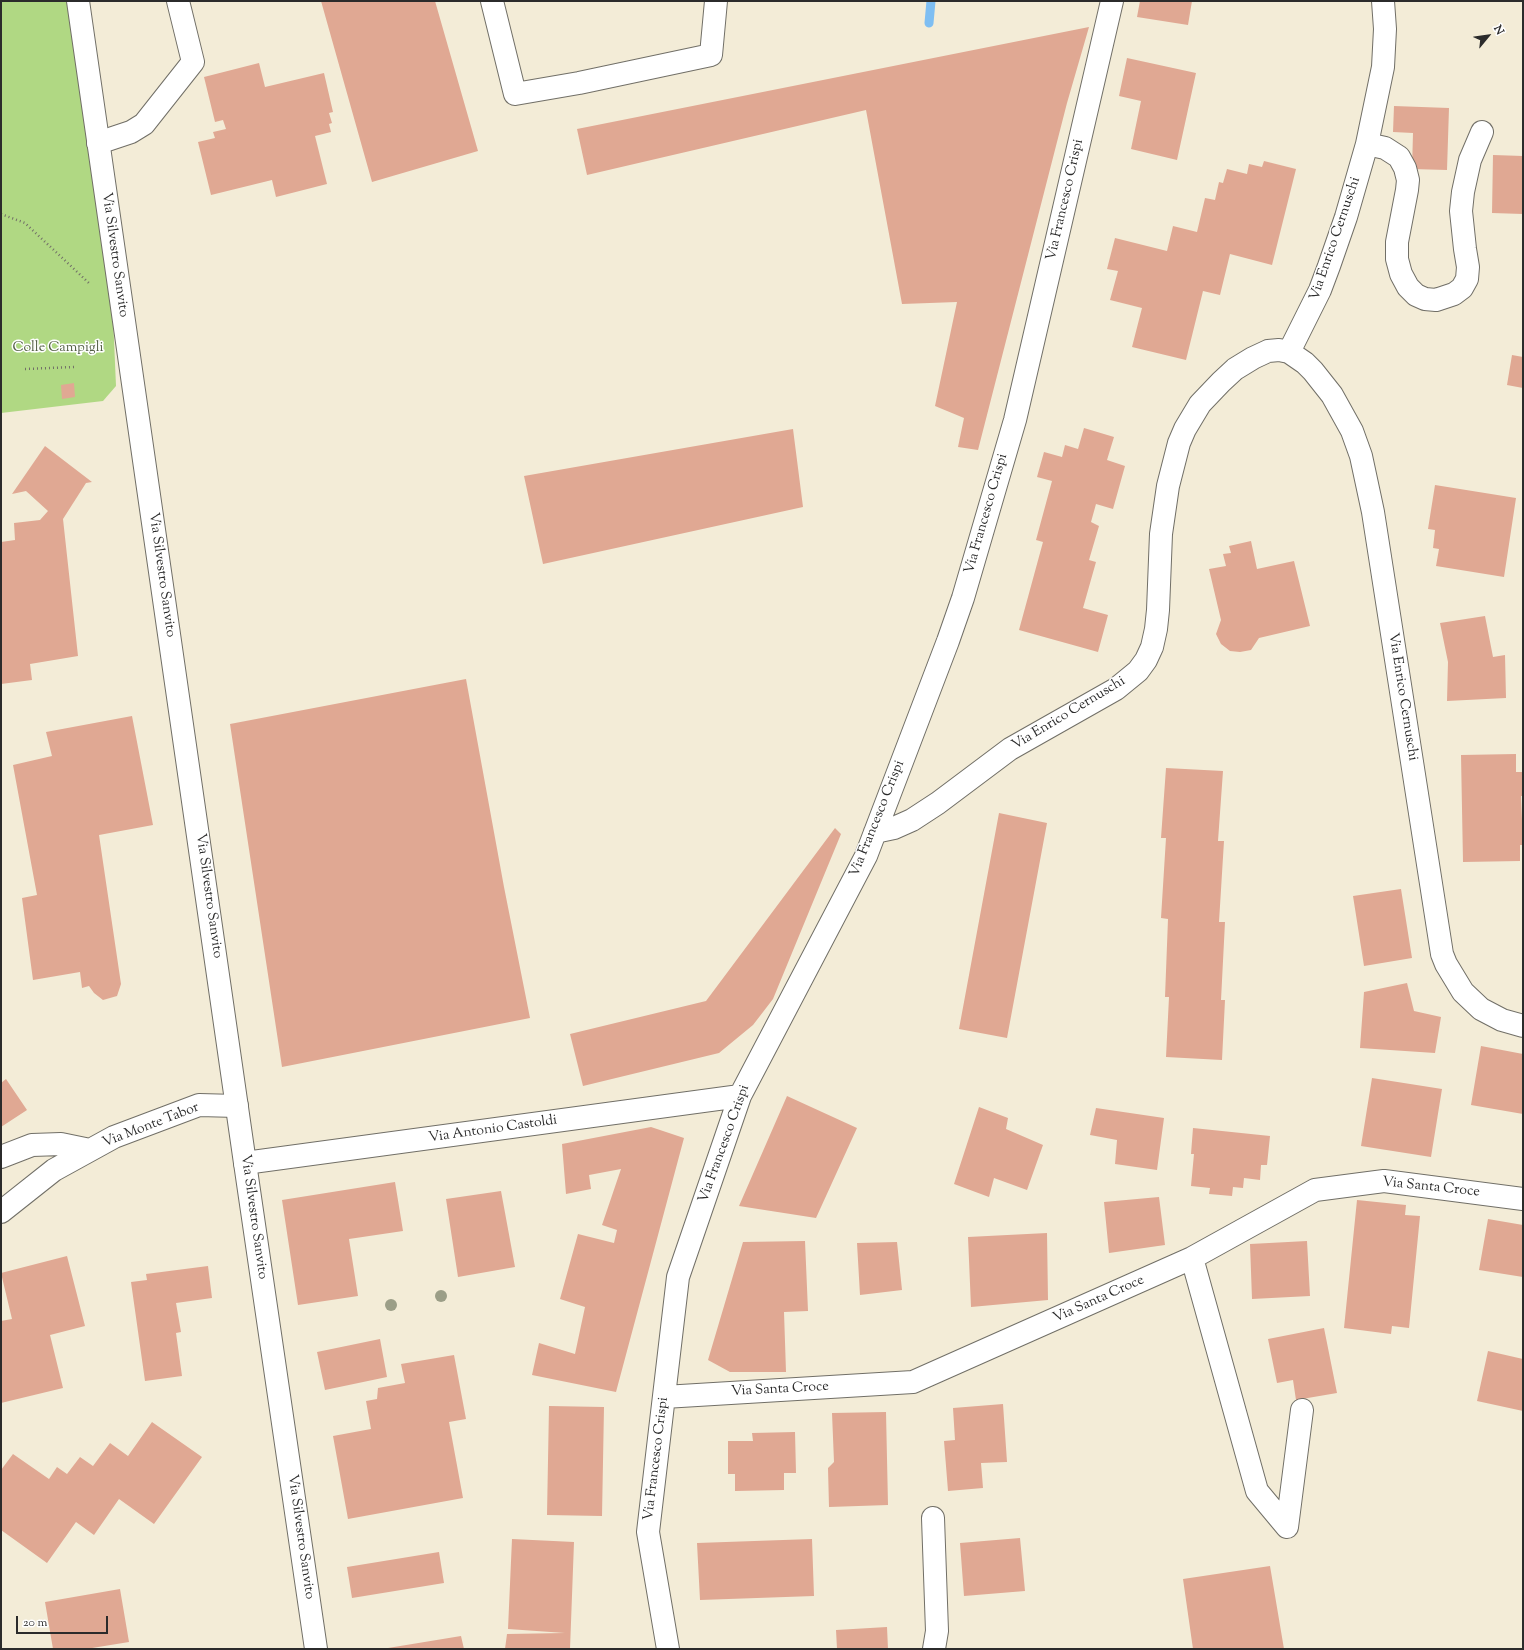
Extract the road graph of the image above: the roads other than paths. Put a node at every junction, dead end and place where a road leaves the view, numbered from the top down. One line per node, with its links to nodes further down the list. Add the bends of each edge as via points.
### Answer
1 (78, 1): 8 (street, Via Silvestro Sanvito)
2 (178, 1): 8 (street, via 193,62 144,124 131,132)
3 (492, 1): 4 (street, via 515,94 711,55)
4 (716, 1)
5 (1112, 1): 11 (street, Via Francesco Crispi, via 1015,420 980,543 948,641)
6 (1383, 1): 9 (street, Via Enrico Cernuschi, via 1383,67)
7 (1482, 132): 9 (street, via 1470,160 1461,211 1468,267 1467,279 1462,288 1454,294 1436,300 1416,295 1408,287 1397,259 1398,237 1408,180 1405,168 1399,158 1385,148)
8 (98, 143): 14 (street, Via Silvestro Sanvito)
9 (1367, 144): 10 (street, Via Enrico Cernuschi, via 1329,266)
10 (1289, 352): 11 (street, Via Enrico Cernuschi, via 1268,351 1235,369 1200,404 1185,429 1171,472 1161,534 1156,629 1152,647 1138,671 1116,689 1010,749 912,820 894,828); 12 (street, Via Enrico Cernuschi, via 1313,371 1332,395 1352,431 1361,456 1374,512 1441,946 1446,964 1463,992 1481,1009 1502,1020)
11 (875, 832): 13 (street, Via Francesco Crispi, via 866,856)
12 (1523, 1026)
13 (740, 1096): 17 (street, Via Antonio Castoldi); 21 (street, Via Francesco Crispi, via 678,1277)
14 (237, 1106): 15 (street, Via Monte Tabor, via 199,1105 114,1137); 17 (street, Via Silvestro Sanvito)
15 (90, 1150): 16 (street, Via Monte Tabor, via 61,1144 32,1145); 19 (street, Via Monte Tabor, via 54,1170)
16 (1, 1157)
17 (245, 1163): 24 (street, Via Silvestro Sanvito)
18 (1523, 1199): 20 (street, Via Santa Croce, via 1384,1181 1315,1190)
19 (1, 1212)
20 (1192, 1258): 21 (street, Via Santa Croce, via 913,1382); 22 (street, via 1257,1491 1287,1527)
21 (664, 1397): 25 (street, Via Francesco Crispi, via 648,1532)
22 (1302, 1410)
23 (933, 1518): 26 (street, via 937,1631)
24 (316, 1649)
25 (668, 1649)
26 (934, 1649)

